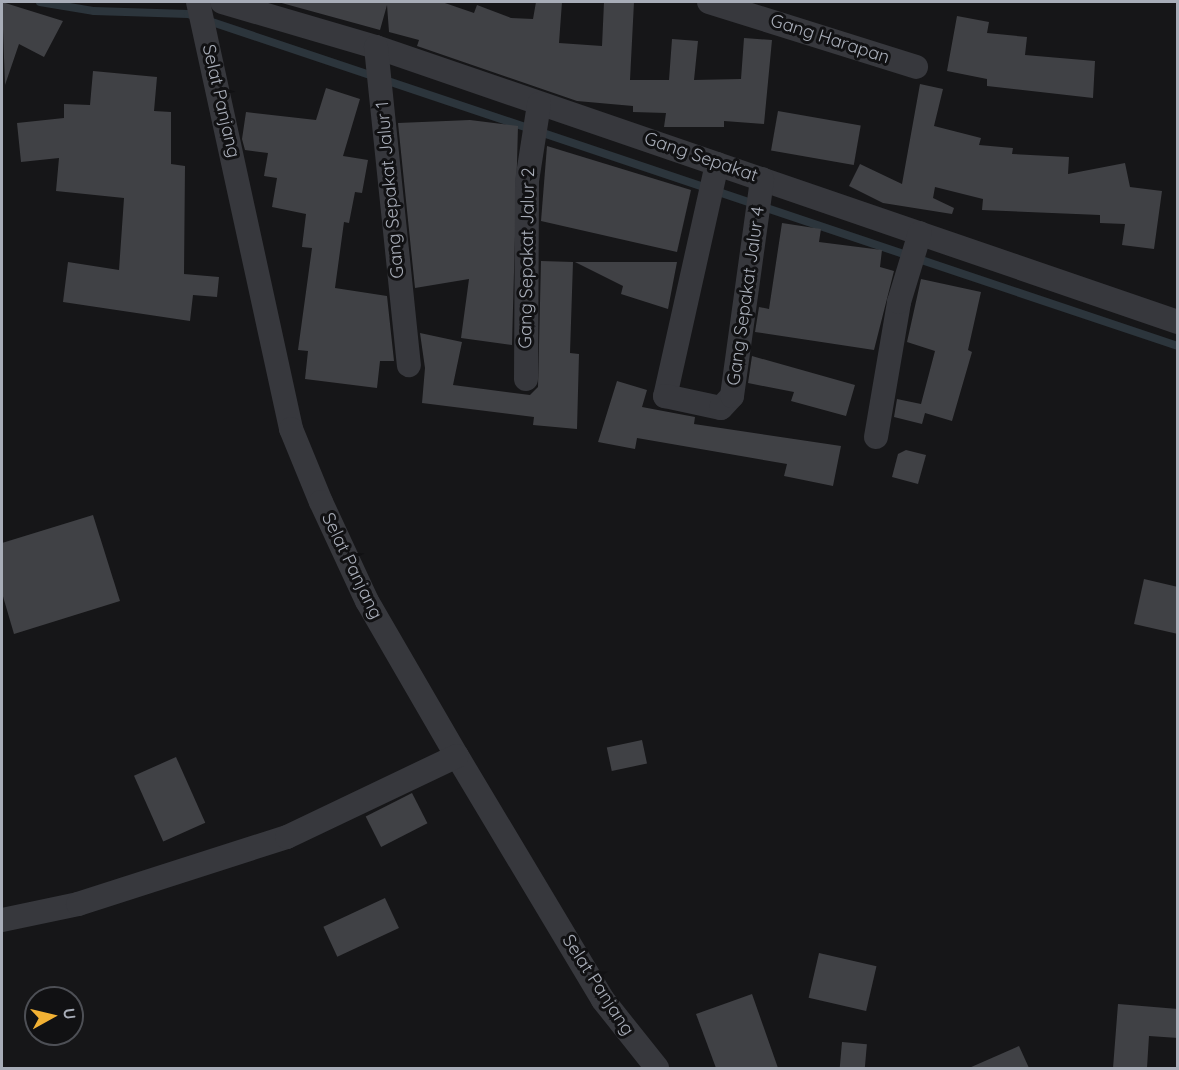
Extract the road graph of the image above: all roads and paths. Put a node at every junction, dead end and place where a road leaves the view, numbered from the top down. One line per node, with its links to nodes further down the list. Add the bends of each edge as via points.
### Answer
1 (206, 2): 3 (street, Gang Sepakat); 13 (street, Selat Panjang, via 205,35 222,92 291,429 367,601)
2 (709, 2): 4 (street, Gang Harapan)
3 (378, 67): 5 (street, Gang Sepakat); 10 (street, Gang Sepakat Jalur 1, via 388,205)
4 (916, 67)
5 (535, 119): 6 (street, Gang Sepakat); 11 (street, Gang Sepakat Jalur 2)
6 (717, 172): 7 (street, Gang Sepakat); 7 (street, Gang Sepakat Jalur 4, via 665,396 721,408 732,396)
7 (761, 185): 8 (street, Gang Sepakat)
8 (913, 249): 9 (street, Gang Sepakat); 12 (street)
9 (1178, 322)
10 (409, 365)
11 (526, 379)
12 (876, 437)
13 (457, 756): 14 (street, via 287,837 78,904); 15 (street, Selat Panjang, via 603,1000)
14 (2, 920)
15 (657, 1068)

